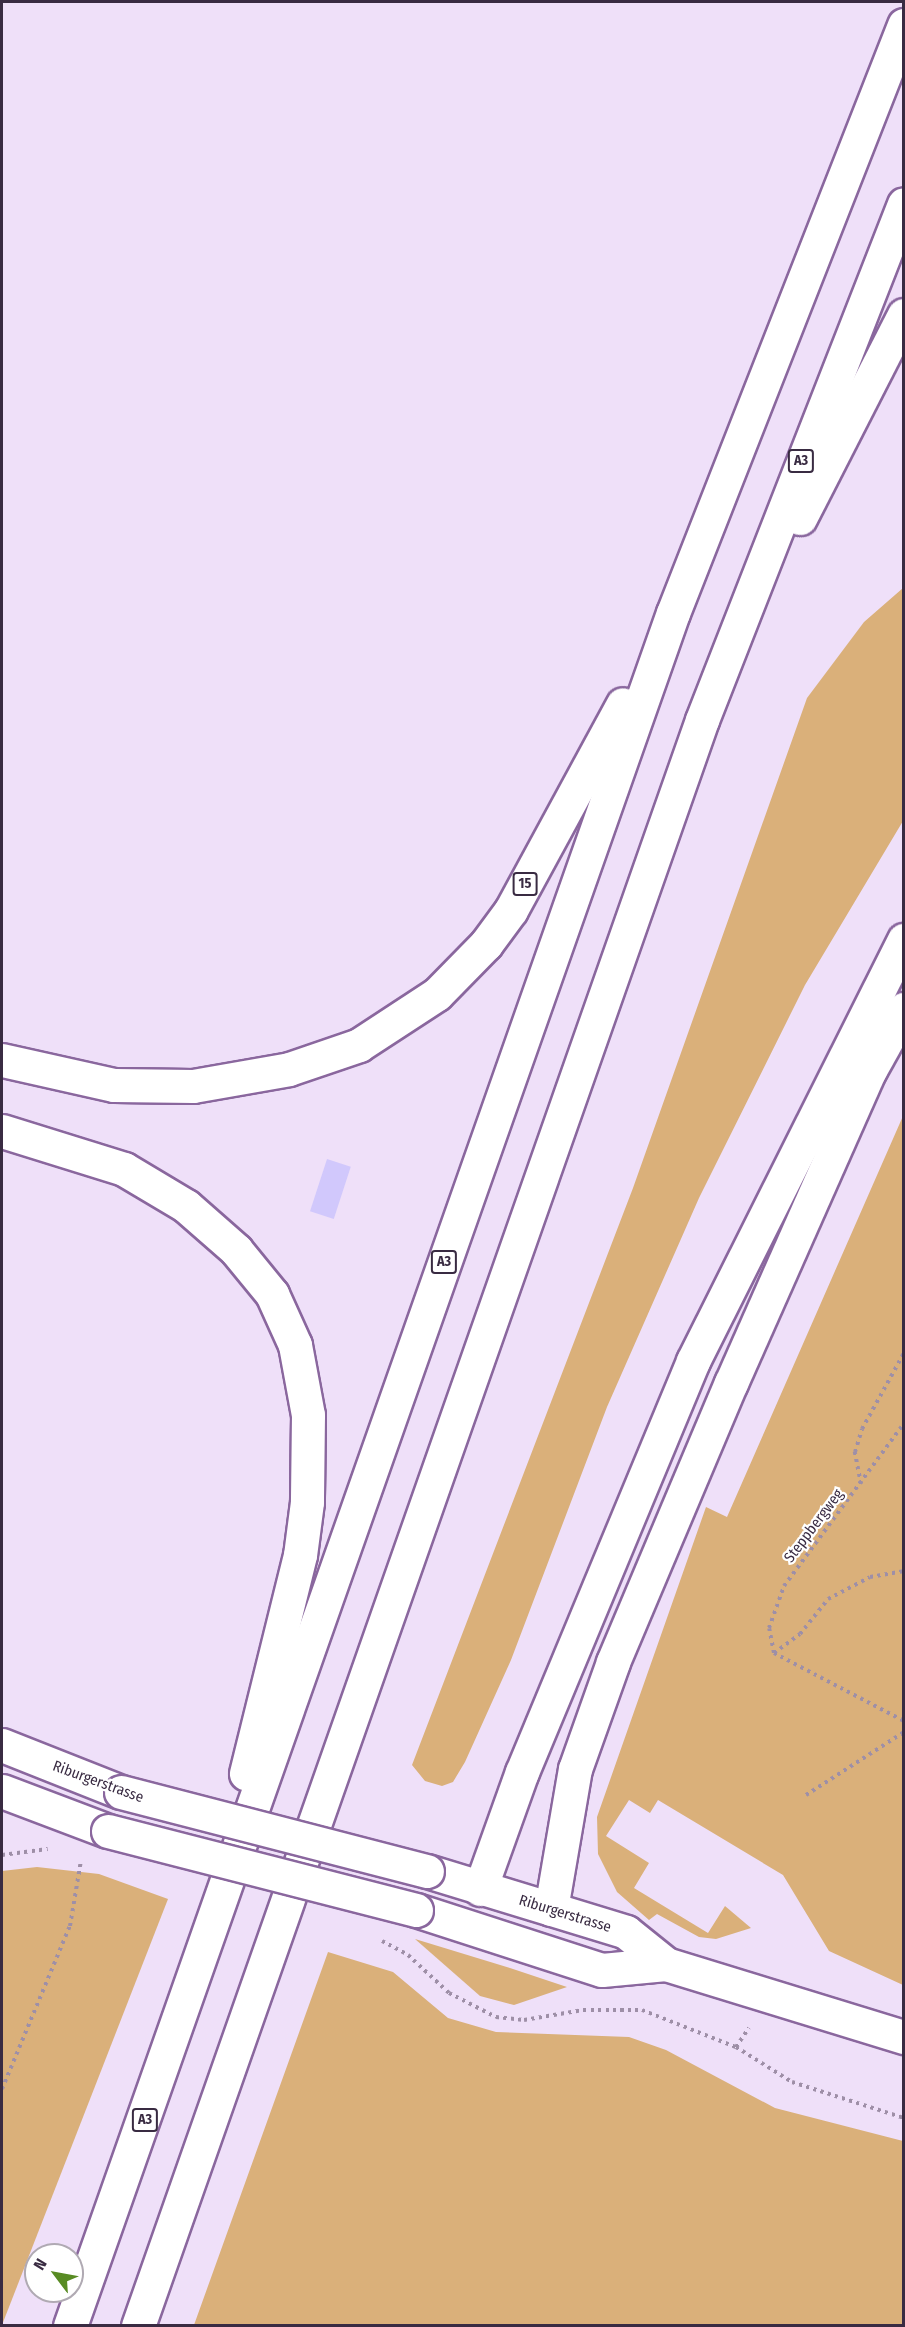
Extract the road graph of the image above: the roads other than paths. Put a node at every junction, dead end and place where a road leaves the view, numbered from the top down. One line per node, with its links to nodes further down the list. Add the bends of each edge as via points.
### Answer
1 (903, 25): 4 (main road, A3)
2 (903, 204): 5 (main road, A3)
3 (903, 315): 5 (main road)
4 (673, 613): 8 (main road, 15, via 537,865 486,944 411,1014 358,1045 236,1082 155,1088 62,1076); 14 (main road, A3)
5 (702, 720): 18 (main road, A3)
6 (903, 940): 12 (main road, via 693,1361 522,1772)
7 (903, 1009): 13 (main road, via 870,1070 745,1351 610,1672 575,1769)
8 (2, 1060)
9 (2, 1131): 14 (main road, via 124,1169 186,1206 236,1250 272,1294 295,1345 308,1415 304,1523 232,1827)
10 (2, 1745): 12 (main road, Riburgerstrasse, bridge, via 121,1792 427,1871)
11 (2, 1791): 15 (main road, bridge, via 108,1831)
12 (480, 1889): 13 (main road, Riburgerstrasse); 15 (main road)
13 (551, 1909): 15 (main road); 16 (main road, Riburgerstrasse, via 626,1932)
14 (218, 1913): 19 (main road, A3)
15 (511, 1937): 16 (main road, via 602,1970)
16 (666, 1964): 17 (main road)
17 (903, 2037)
18 (141, 2318)
19 (70, 2325)

